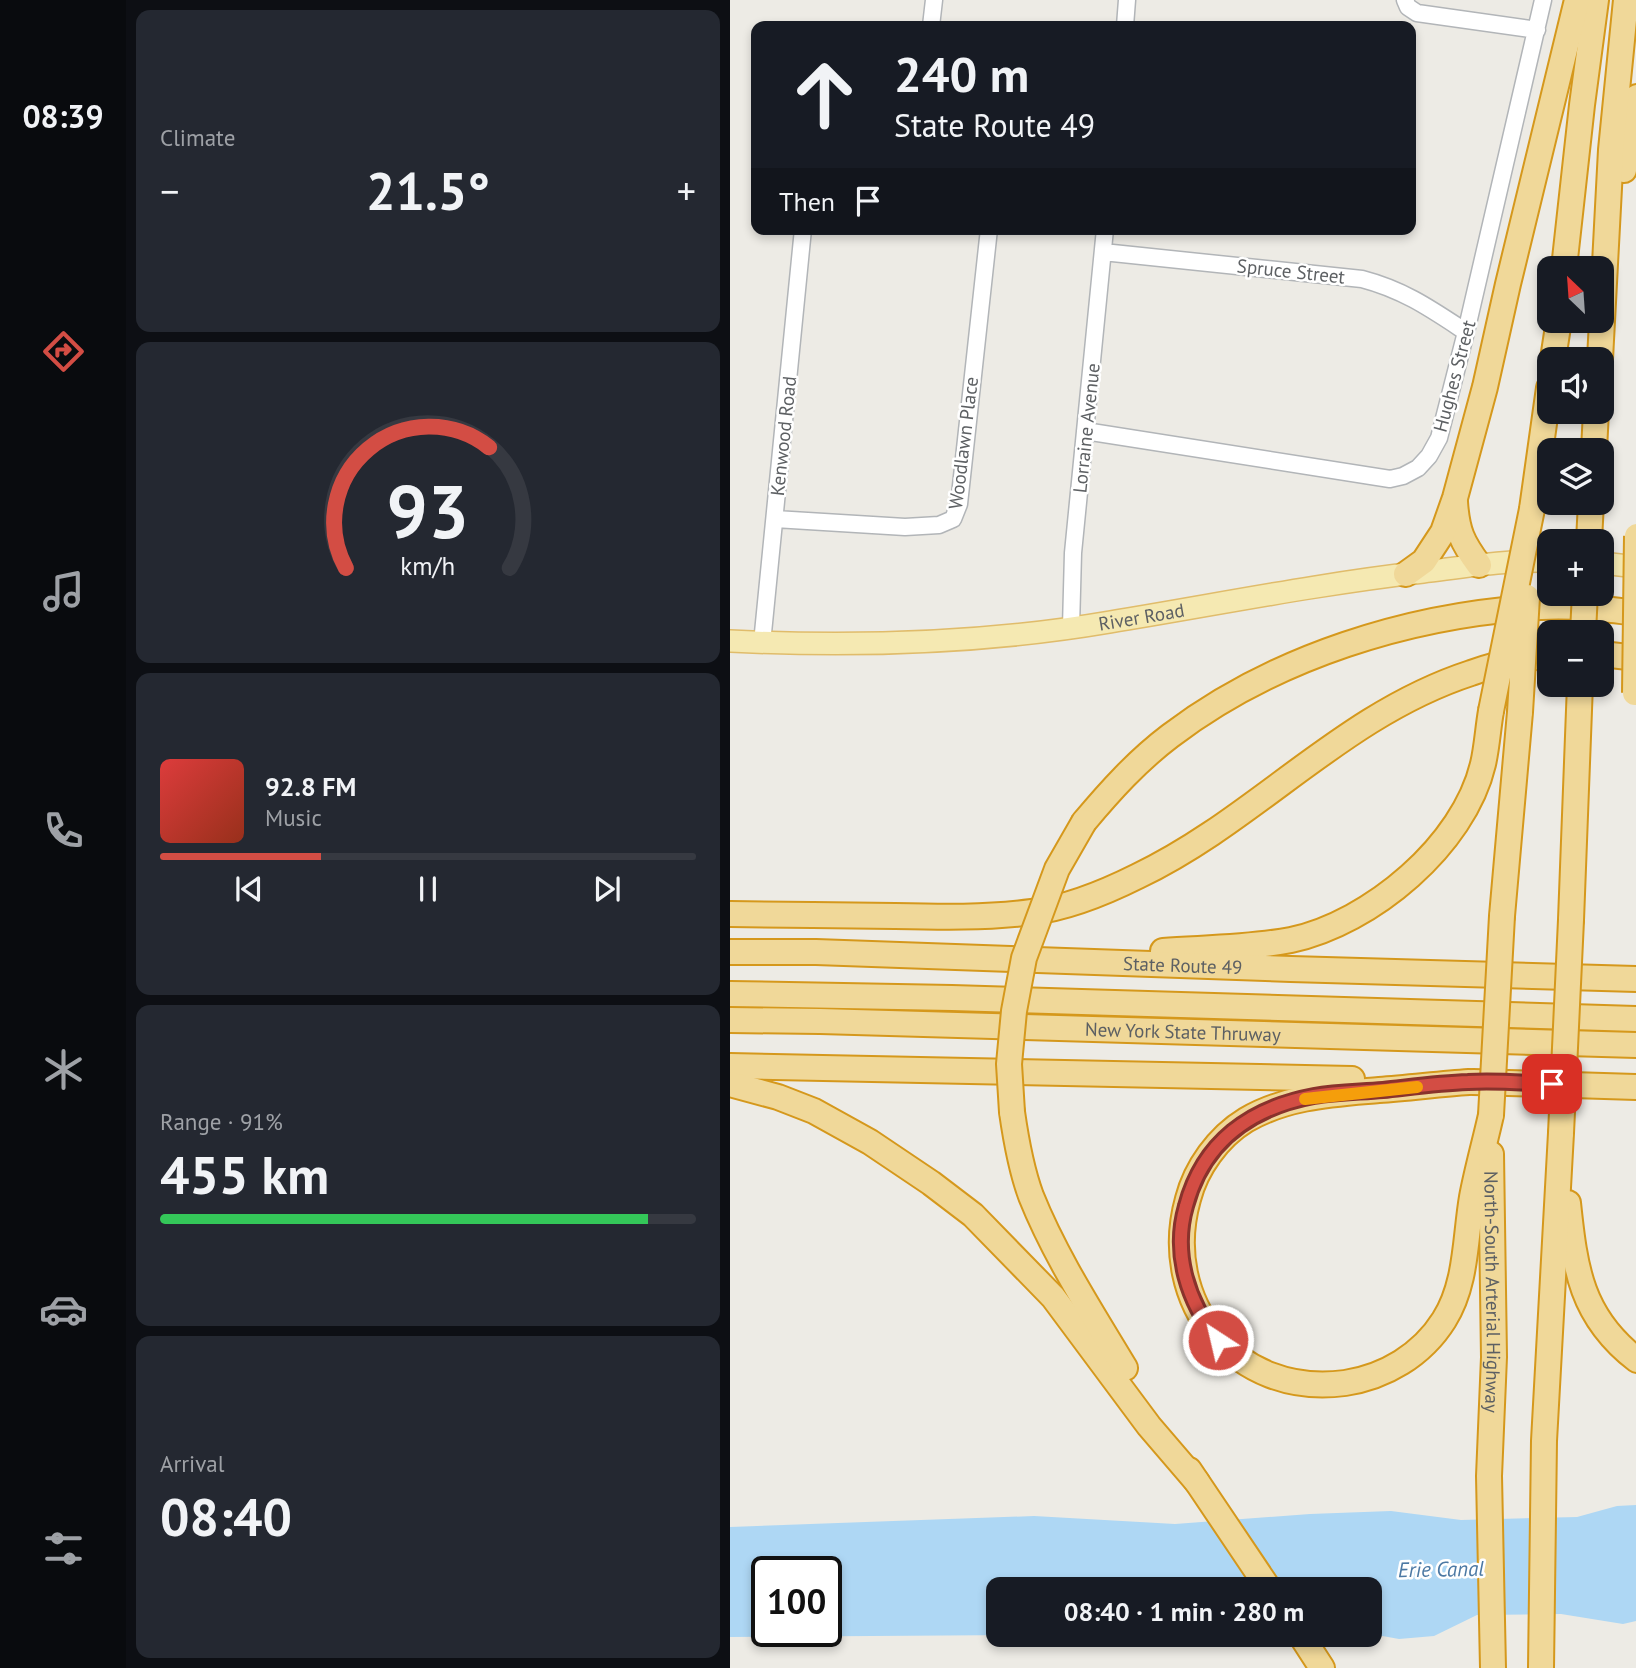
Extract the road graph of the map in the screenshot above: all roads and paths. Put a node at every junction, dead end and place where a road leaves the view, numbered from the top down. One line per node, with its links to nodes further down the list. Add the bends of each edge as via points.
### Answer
1 (934, 0): 8 (street)
2 (1127, 0): 9 (street)
3 (1405, 0): 10 (street, via 1417,13)
4 (1543, 0): 10 (street, Hughes Street)
5 (1577, 0): 22 (highway)
6 (1596, 0): 16 (highway)
7 (1627, 0): 17 (highway)
8 (932, 21)
9 (1125, 21)
10 (1537, 30): 19 (street, Hughes Street)
11 (1636, 97): 18 (highway)
12 (802, 235): 24 (street, Kenwood Road)
13 (988, 235): 24 (street, Woodlawn Place, via 959,504 953,519 939,526 905,527)
14 (1104, 235): 15 (street, Lorraine Avenue)
15 (1103, 252): 19 (street, Spruce Street, via 1362,279 1413,297); 21 (street, Lorraine Avenue)
16 (1565, 256)
17 (1605, 256)
18 (1606, 256)
19 (1466, 332): 21 (street, Hughes Street, via 1439,438 1418,468 1403,476 1390,479)
20 (1544, 424): 23 (highway)
21 (1085, 431): 32 (street, Lorraine Avenue)
22 (1455, 498): 28 (highway, via 1463,544); 30 (highway, via 1443,532 1424,561)
23 (1532, 509): 42 (highway, bridge, via 1483,765 1449,832 1413,875 1346,920 1291,940); 52 (highway, North-South Arterial Highway, bridge)
24 (775, 519): 34 (street, Kenwood Road)
25 (1636, 536): 39 (highway, bridge)
26 (1537, 560): 28 (main road, River Road)
27 (1614, 564): 29 (main road)
28 (1479, 565): 30 (main road, River Road)
29 (1636, 567)
30 (1406, 574): 32 (main road, River Road)
31 (1636, 613): 55 (highway, bridge, via 1542,607 1494,612 1424,623 1296,664 1228,697 1168,738 1084,822 1057,869 1025,958 1014,1011 1009,1064 1018,1150 1031,1196 1067,1270)
32 (1071, 627): 34 (main road, River Road, via 970,638)
33 (730, 641): 34 (main road, River Road)
34 (762, 643)
35 (1614, 655): 37 (highway)
36 (1537, 658): 40 (highway, via 1498,664 1408,698 1367,721 1200,840 1138,876 1082,899 1034,912 969,917)
37 (1636, 658)
38 (1580, 697): 53 (highway, bridge)
39 (1636, 699)
40 (730, 914)
41 (730, 952): 42 (highway, State Route 49)
42 (1057, 960): 43 (highway, State Route 49)
43 (1636, 979)
44 (730, 994): 45 (highway, New York State Thruway)
45 (1636, 1018)
46 (730, 1020): 47 (highway, New York State Thruway)
47 (1636, 1045)
48 (730, 1066): 49 (highway)
49 (1469, 1082): 51 (highway); 52 (highway, via 1315,1096 1246,1120 1223,1139 1192,1184 1182,1219 1180,1251 1187,1286 1202,1320 1242,1361 1295,1383 1366,1380 1414,1353 1445,1319 1459,1289 1472,1196)
50 (730, 1084): 55 (highway, via 814,1111 870,1142 973,1215 1053,1297)
51 (1636, 1087)
52 (1491, 1115): 58 (highway, North-South Arterial Highway)
53 (1561, 1132): 54 (highway, via 1580,1282 1595,1317 1615,1344); 60 (highway, via 1544,1441)
54 (1636, 1360)
55 (1197, 1482): 56 (highway)
56 (1261, 1577)
57 (1308, 1647): 59 (highway)
58 (1493, 1664)
59 (1320, 1665)
60 (1541, 1668)

